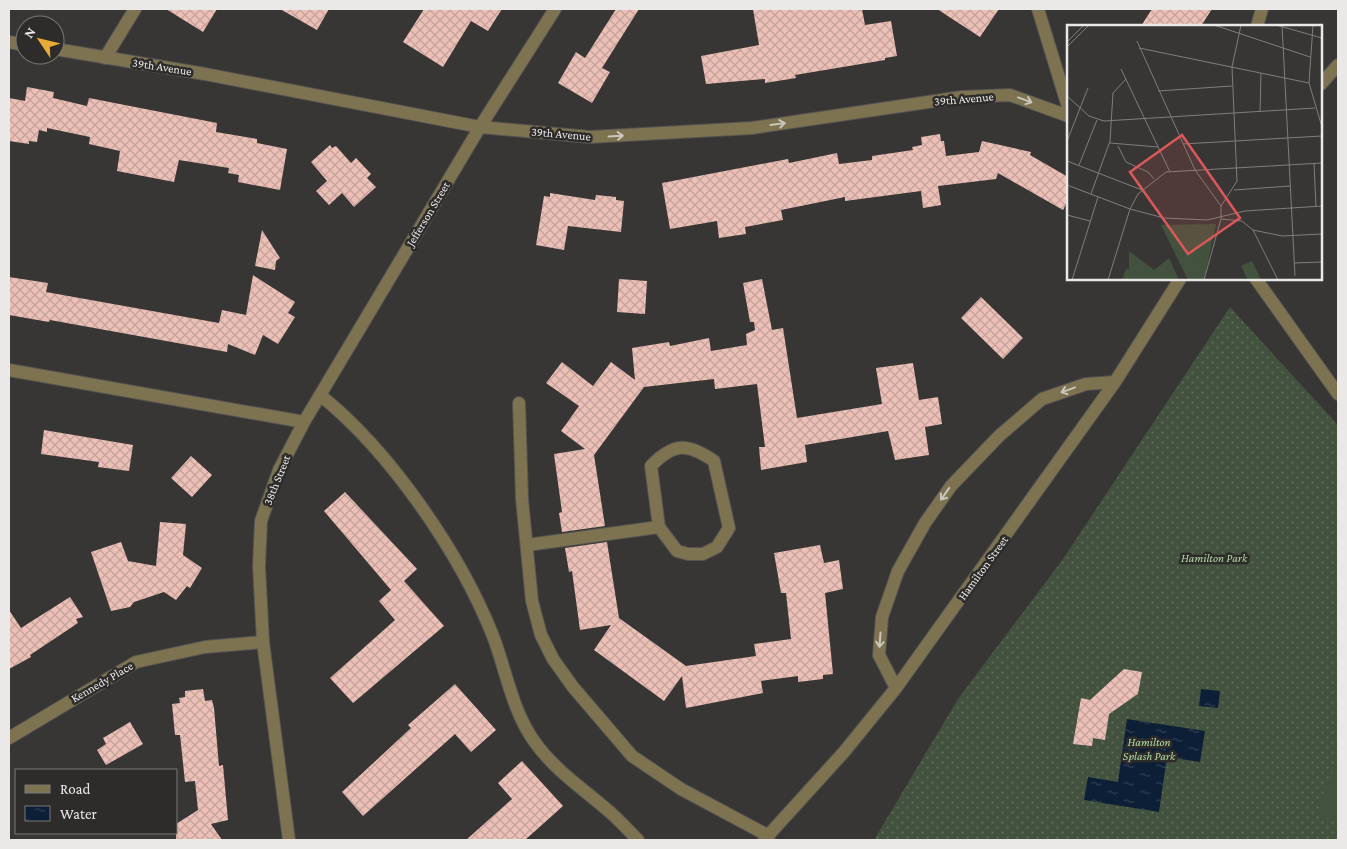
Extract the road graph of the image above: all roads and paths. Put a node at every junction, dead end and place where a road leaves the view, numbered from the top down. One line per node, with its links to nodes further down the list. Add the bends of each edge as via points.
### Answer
1 (135, 9): 7 (street)
2 (554, 9): 12 (street, Jefferson Street)
3 (1038, 9): 10 (street)
4 (1262, 9): 5 (street)
5 (1257, 25)
6 (65, 52): 7 (street, 39th Avenue)
7 (105, 58): 12 (street, 39th Avenue)
8 (1338, 65): 9 (street)
9 (1322, 83)
10 (1067, 104)
11 (1067, 116): 12 (street, 39th Avenue, one-way to 11, via 590,137 743,128 962,97 1010,95)
12 (480, 127): 18 (street, Jefferson Street)
13 (1179, 280): 16 (street, Hamilton Street)
14 (1257, 280): 17 (street)
15 (9, 370): 20 (street)
16 (1115, 382): 24 (street, Hamilton Street); 24 (street, one-way to 24, via 1086,384 1042,400 999,436 951,486 898,571 882,617 879,655)
17 (1338, 394)
18 (320, 395): 20 (street, Jefferson Street); 28 (street, via 358,430 403,483 457,564 492,635 522,722 534,742 562,772)
19 (519, 403): 22 (street)
20 (304, 422): 23 (street, 38th Street, via 279,470 261,521 259,566)
21 (659, 527): 21 (street, via 676,550 688,554 703,554 717,546 728,528 714,461 692,448 680,447 662,454 651,466); 22 (street)
22 (526, 545): 26 (street, via 532,601 541,635 573,687 632,756 658,775)
23 (263, 642): 25 (street, Kennedy Place, via 205,647 136,662); 27 (street, 38th Street)
24 (896, 688): 26 (street, Hamilton Street, via 844,752)
25 (9, 738)
26 (766, 838)
27 (289, 840)
28 (638, 840)

